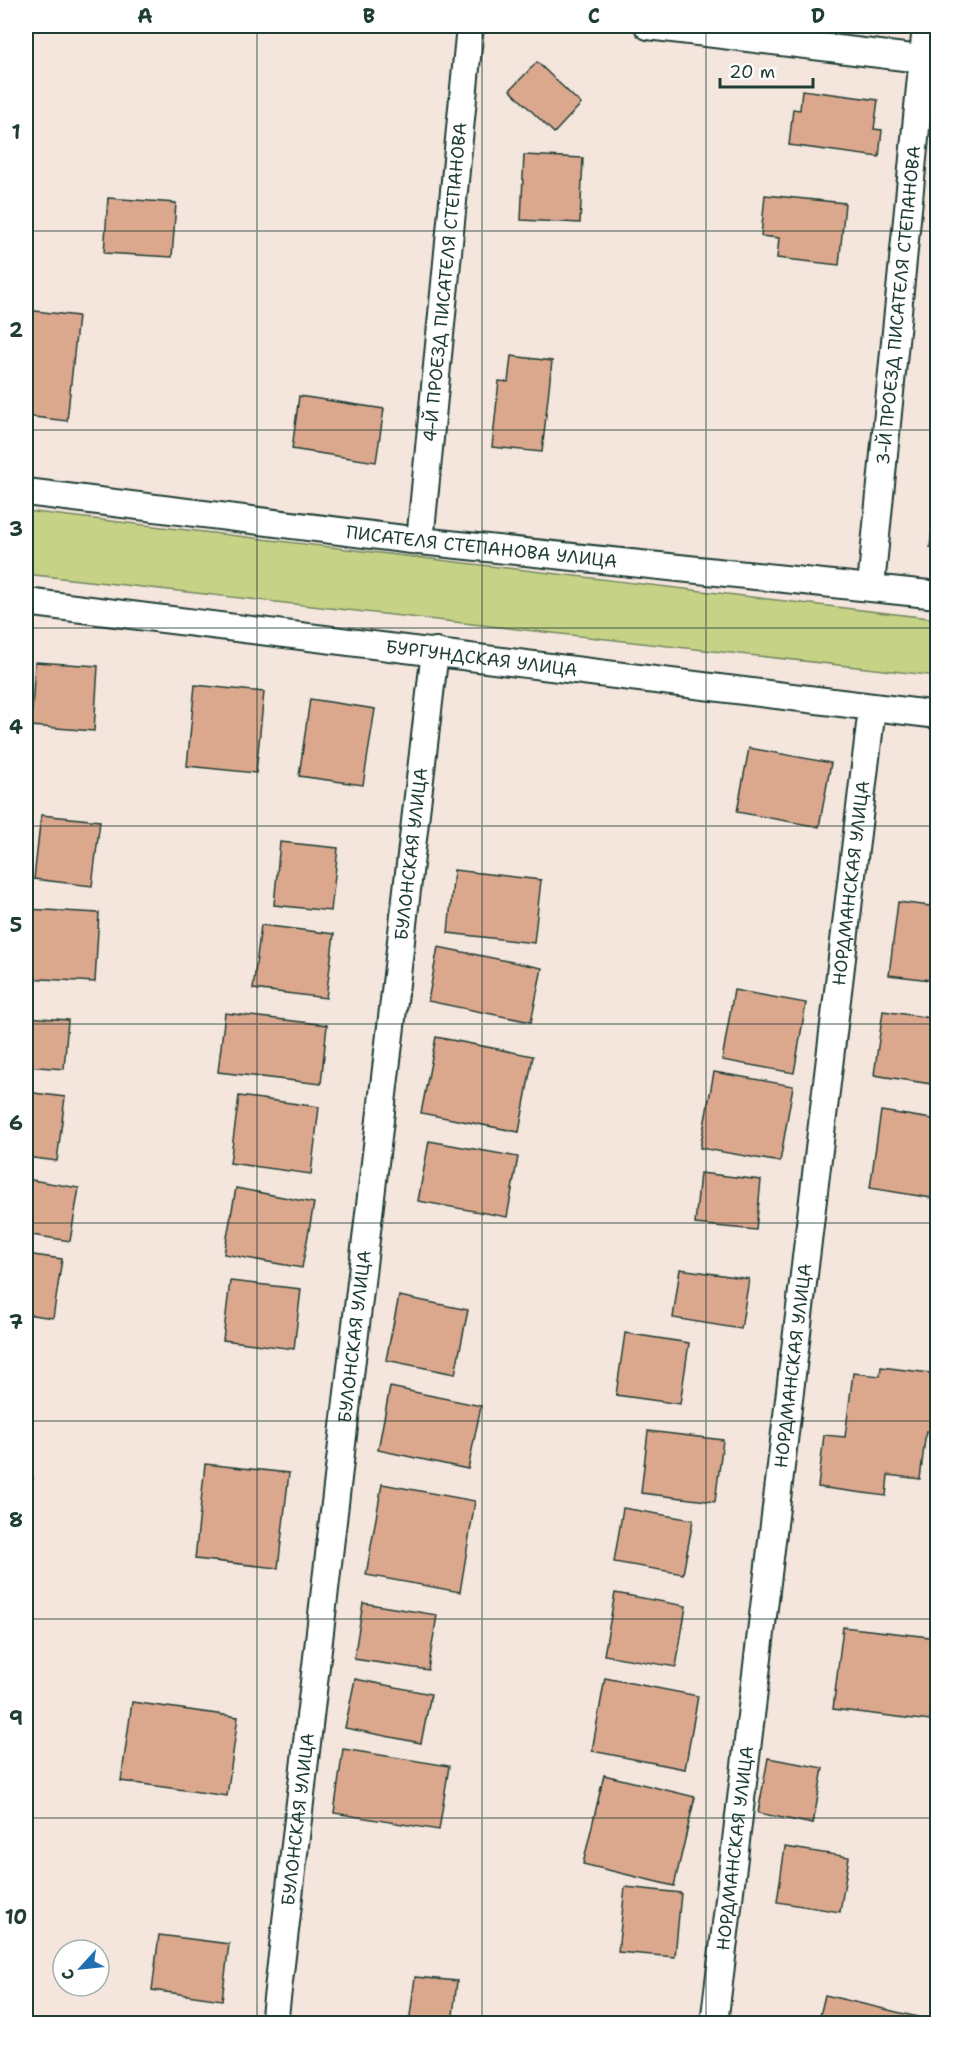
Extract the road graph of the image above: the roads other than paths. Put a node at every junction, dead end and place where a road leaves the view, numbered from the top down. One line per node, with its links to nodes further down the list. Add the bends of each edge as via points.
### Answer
1 (470, 26): 6 (street, 4-Й ПРОЕЗД ПИСАТЕЛЯ СТЕПАНОВА)
2 (648, 26): 4 (street)
3 (926, 26): 4 (street, 3-Й ПРОЕЗД ПИСАТЕЛЯ СТЕПАНОВА)
4 (930, 60): 7 (street, 3-Й ПРОЕЗД ПИСАТЕЛЯ СТЕПАНОВА)
5 (26, 492): 6 (street, ПИСАТЕЛЯ СТЕПАНОВА УЛИЦА)
6 (420, 541): 7 (street, ПИСАТЕЛЯ СТЕПАНОВА УЛИЦА)
7 (871, 586): 8 (street, ПИСАТЕЛЯ СТЕПАНОВА УЛИЦА)
8 (938, 595)
9 (26, 602): 10 (street, БУРГУНДСКАЯ УЛИЦА)
10 (435, 651): 11 (street, БУРГУНДСКАЯ УЛИЦА); 13 (street, БУЛОНСКАЯ УЛИЦА)
11 (872, 708): 12 (street, БУРГУНДСКАЯ УЛИЦА); 14 (street, НОРДМАНСКАЯ УЛИЦА)
12 (938, 715)
13 (274, 2024)
14 (714, 2024)

